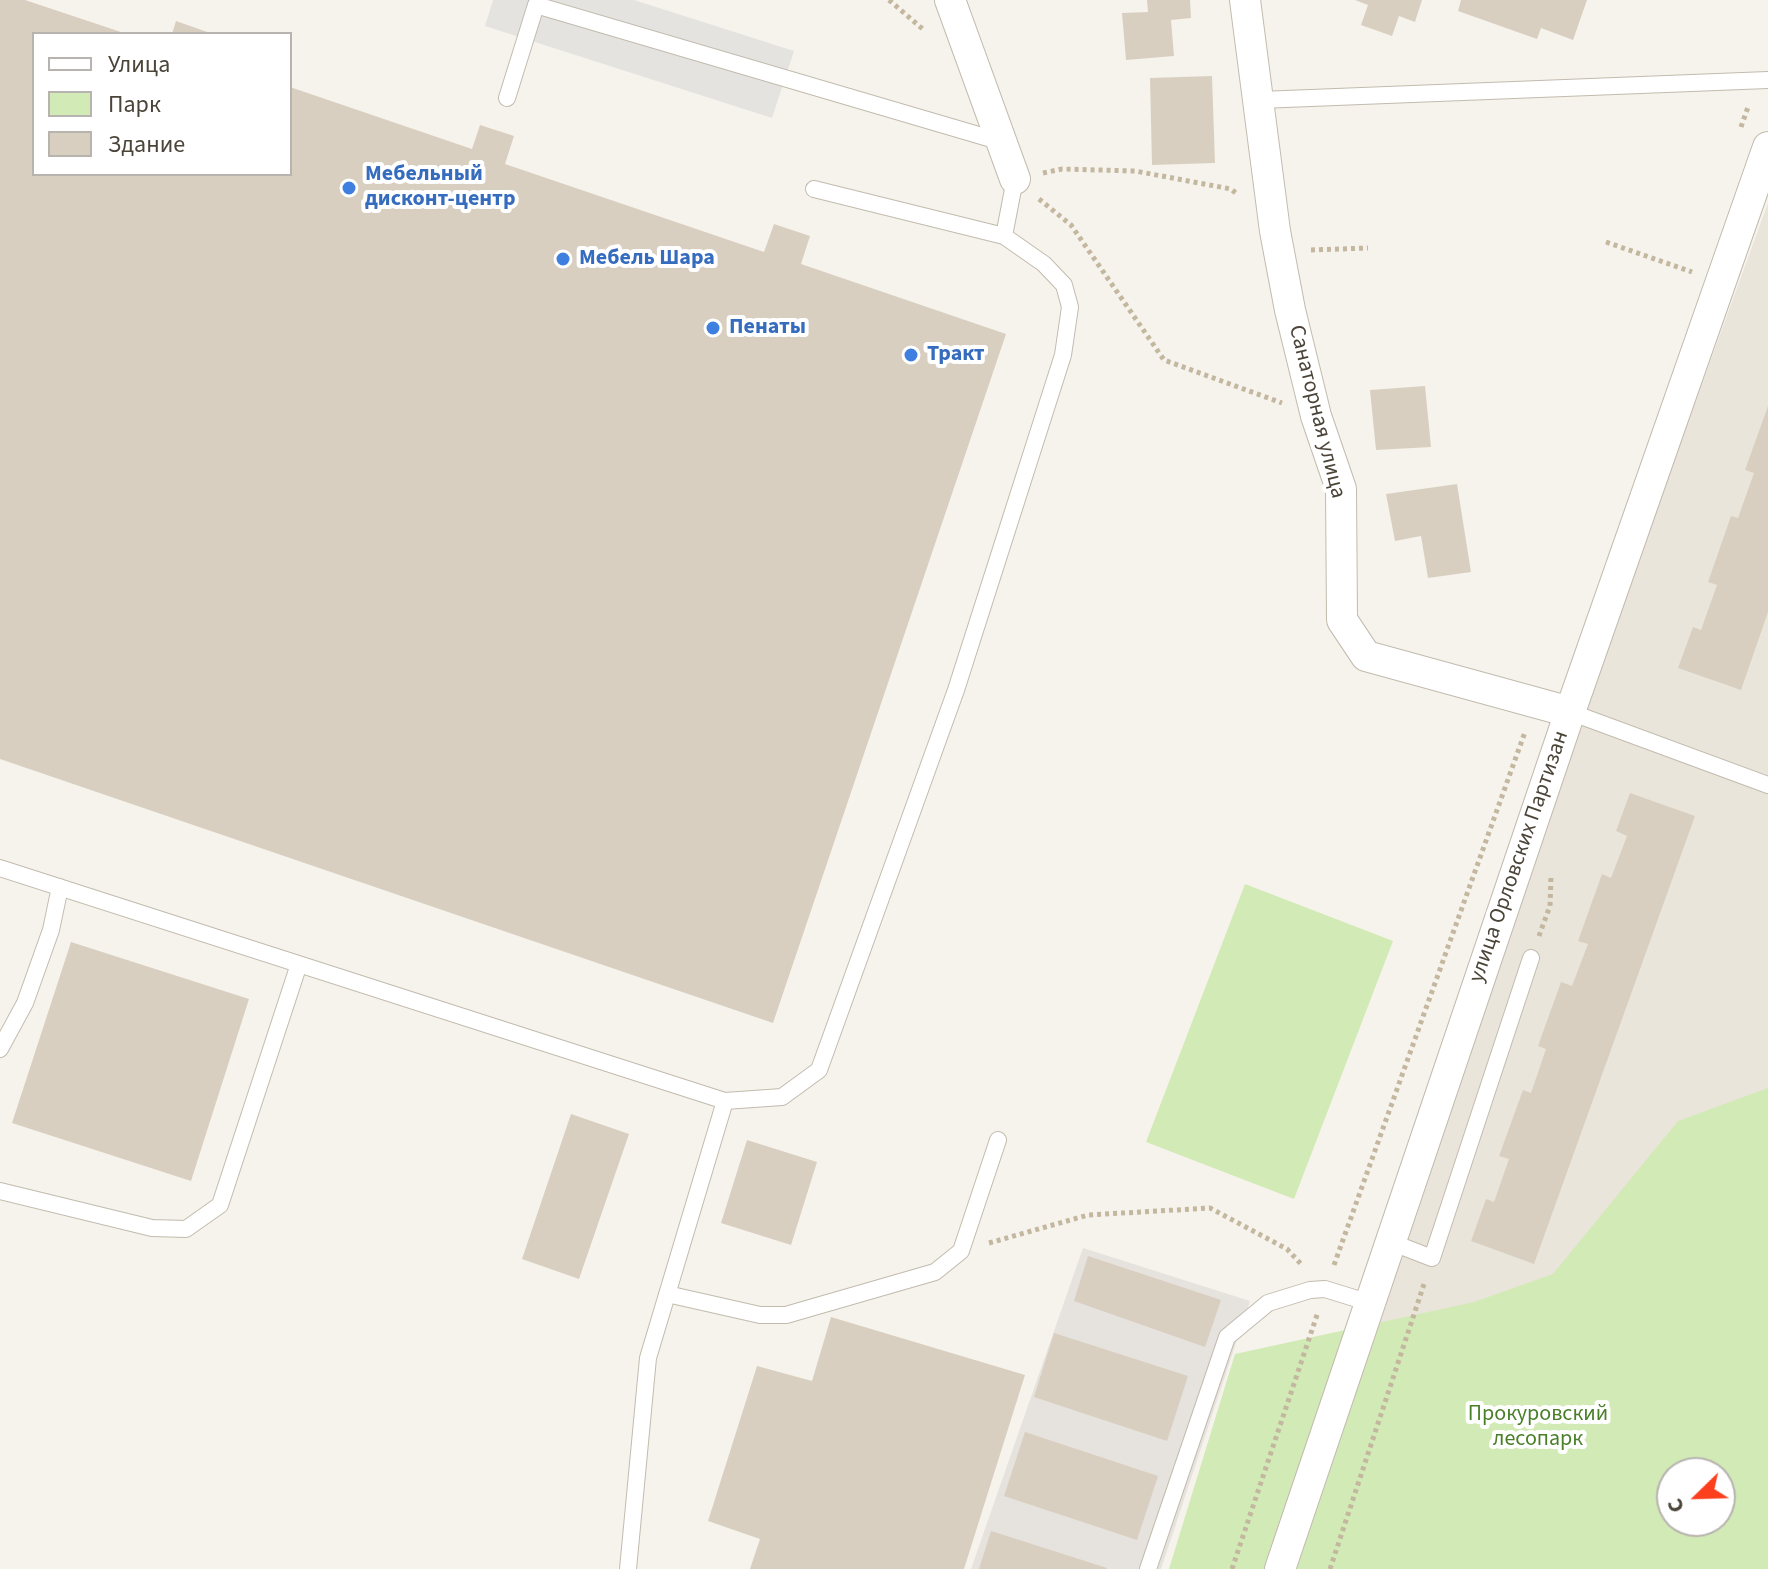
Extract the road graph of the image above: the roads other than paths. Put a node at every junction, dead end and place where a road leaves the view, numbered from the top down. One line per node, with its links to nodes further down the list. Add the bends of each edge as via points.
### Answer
1 (950, 0): 6 (street)
2 (1245, 0): 5 (street, Санаторная улица)
3 (1762, 80): 5 (lane)
4 (507, 98): 6 (lane, via 536,5)
5 (1260, 100): 11 (street, Санаторная улица, via 1275,231 1316,416 1341,489 1342,620 1366,656)
6 (1004, 142): 8 (street)
7 (1768, 147): 11 (street, улица Орловских Партизан)
8 (1015, 179): 10 (lane)
9 (814, 189): 10 (lane)
10 (1004, 236): 18 (lane, via 1064,285 1070,307 1063,355 956,690 819,1070 782,1097)
11 (1570, 712): 12 (lane); 21 (street, улица Орловских Партизан)
12 (1768, 785)
13 (0, 868): 14 (lane)
14 (60, 887): 16 (lane); 17 (lane, via 25,1003)
15 (1531, 958): 21 (lane, via 1432,1258)
16 (299, 964): 18 (lane); 20 (lane, via 220,1205 186,1229 152,1228)
17 (0, 1049)
18 (725, 1101): 22 (lane)
19 (998, 1140): 22 (lane, via 961,1251 935,1272 786,1315 760,1315)
20 (0, 1191)
21 (1388, 1241): 23 (street, улица Орловских Партизан)
22 (667, 1294): 24 (lane, via 648,1358)
23 (1367, 1302): 25 (lane, via 1325,1289 1268,1303 1227,1337); 26 (street, улица Орловских Партизан)
24 (628, 1569)
25 (1148, 1569)
26 (1280, 1569)

